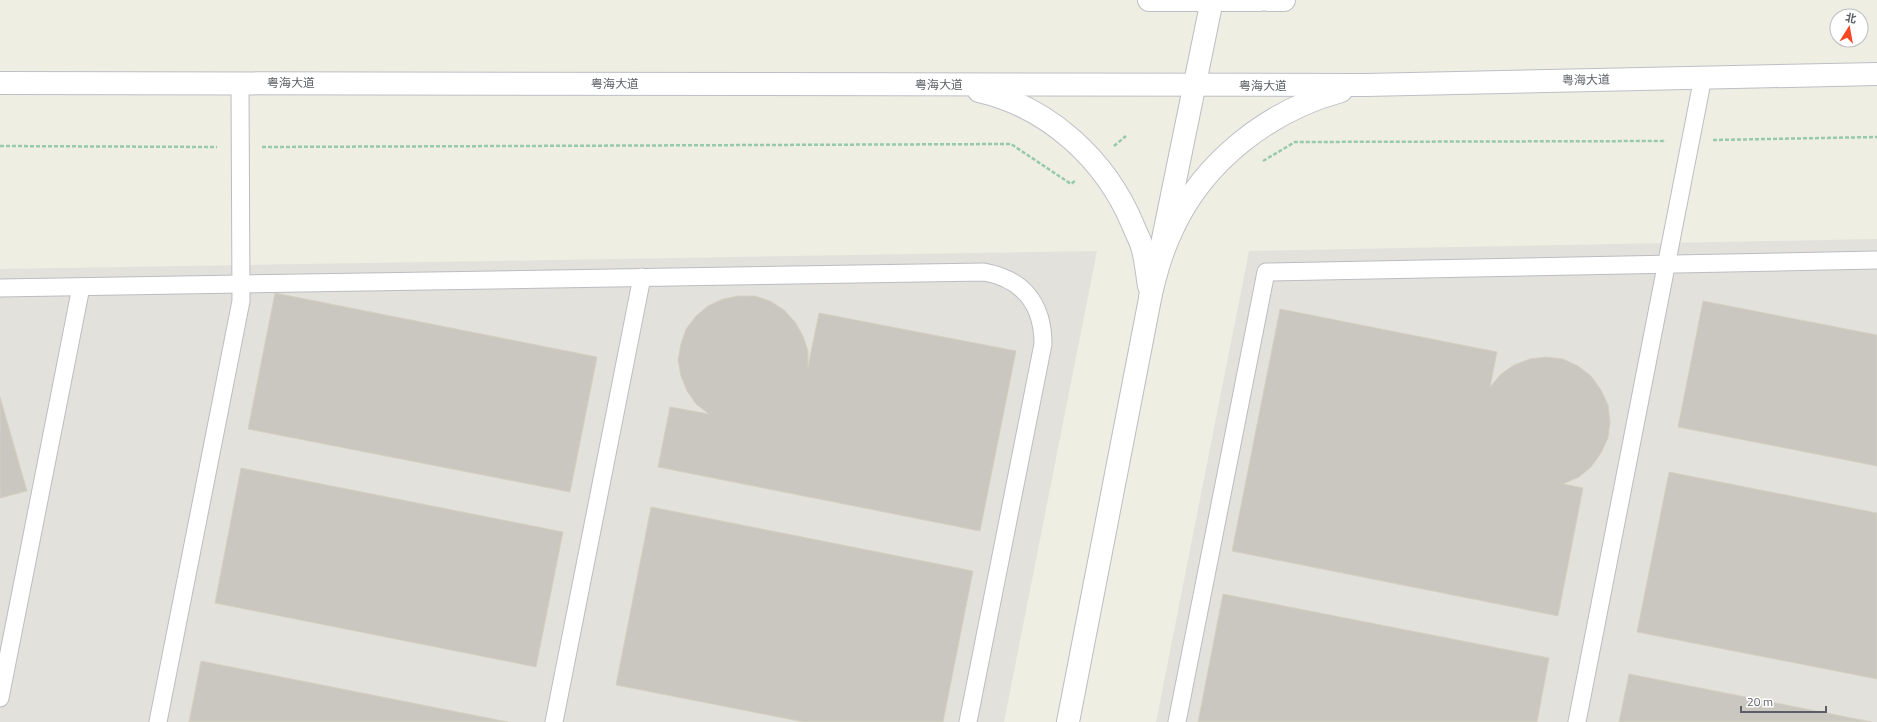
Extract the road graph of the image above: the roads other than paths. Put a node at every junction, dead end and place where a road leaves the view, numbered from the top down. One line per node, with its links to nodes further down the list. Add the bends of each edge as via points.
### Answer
1 (1149, 0): 2 (main road)
2 (1212, 0): 3 (main road); 12 (main road)
3 (1260, 0)
4 (1268, 0): 5 (main road)
5 (1284, 0)
6 (1877, 74): 7 (main road, 粤海大道)
7 (1704, 77): 11 (main road, 粤海大道); 14 (lane)
8 (0, 83): 9 (main road, 粤海大道)
9 (240, 83): 10 (main road, 粤海大道); 16 (lane)
10 (951, 85): 12 (main road, 粤海大道); 19 (main road, via 993,94 1031,111 1066,134 1096,162 1124,203 1143,249)
11 (1365, 85): 12 (main road, 粤海大道); 19 (main road, via 1322,96 1281,114 1244,140 1216,165 1192,194 1173,227 1159,261)
12 (1195, 86): 19 (main road)
13 (1877, 260): 14 (lane)
14 (1667, 264): 25 (lane, via 1266,272); 26 (lane)
15 (642, 277): 16 (lane); 22 (lane); 23 (lane, via 984,272 1012,281 1024,290 1033,302 1043,329 1042,344)
16 (241, 284): 17 (lane); 21 (lane, via 241,301)
17 (81, 286): 18 (lane); 20 (lane)
18 (0, 288)
19 (1150, 297): 24 (main road)
20 (0, 698)
21 (158, 722)
22 (554, 722)
23 (968, 722)
24 (1068, 722)
25 (1177, 722)
26 (1578, 722)

